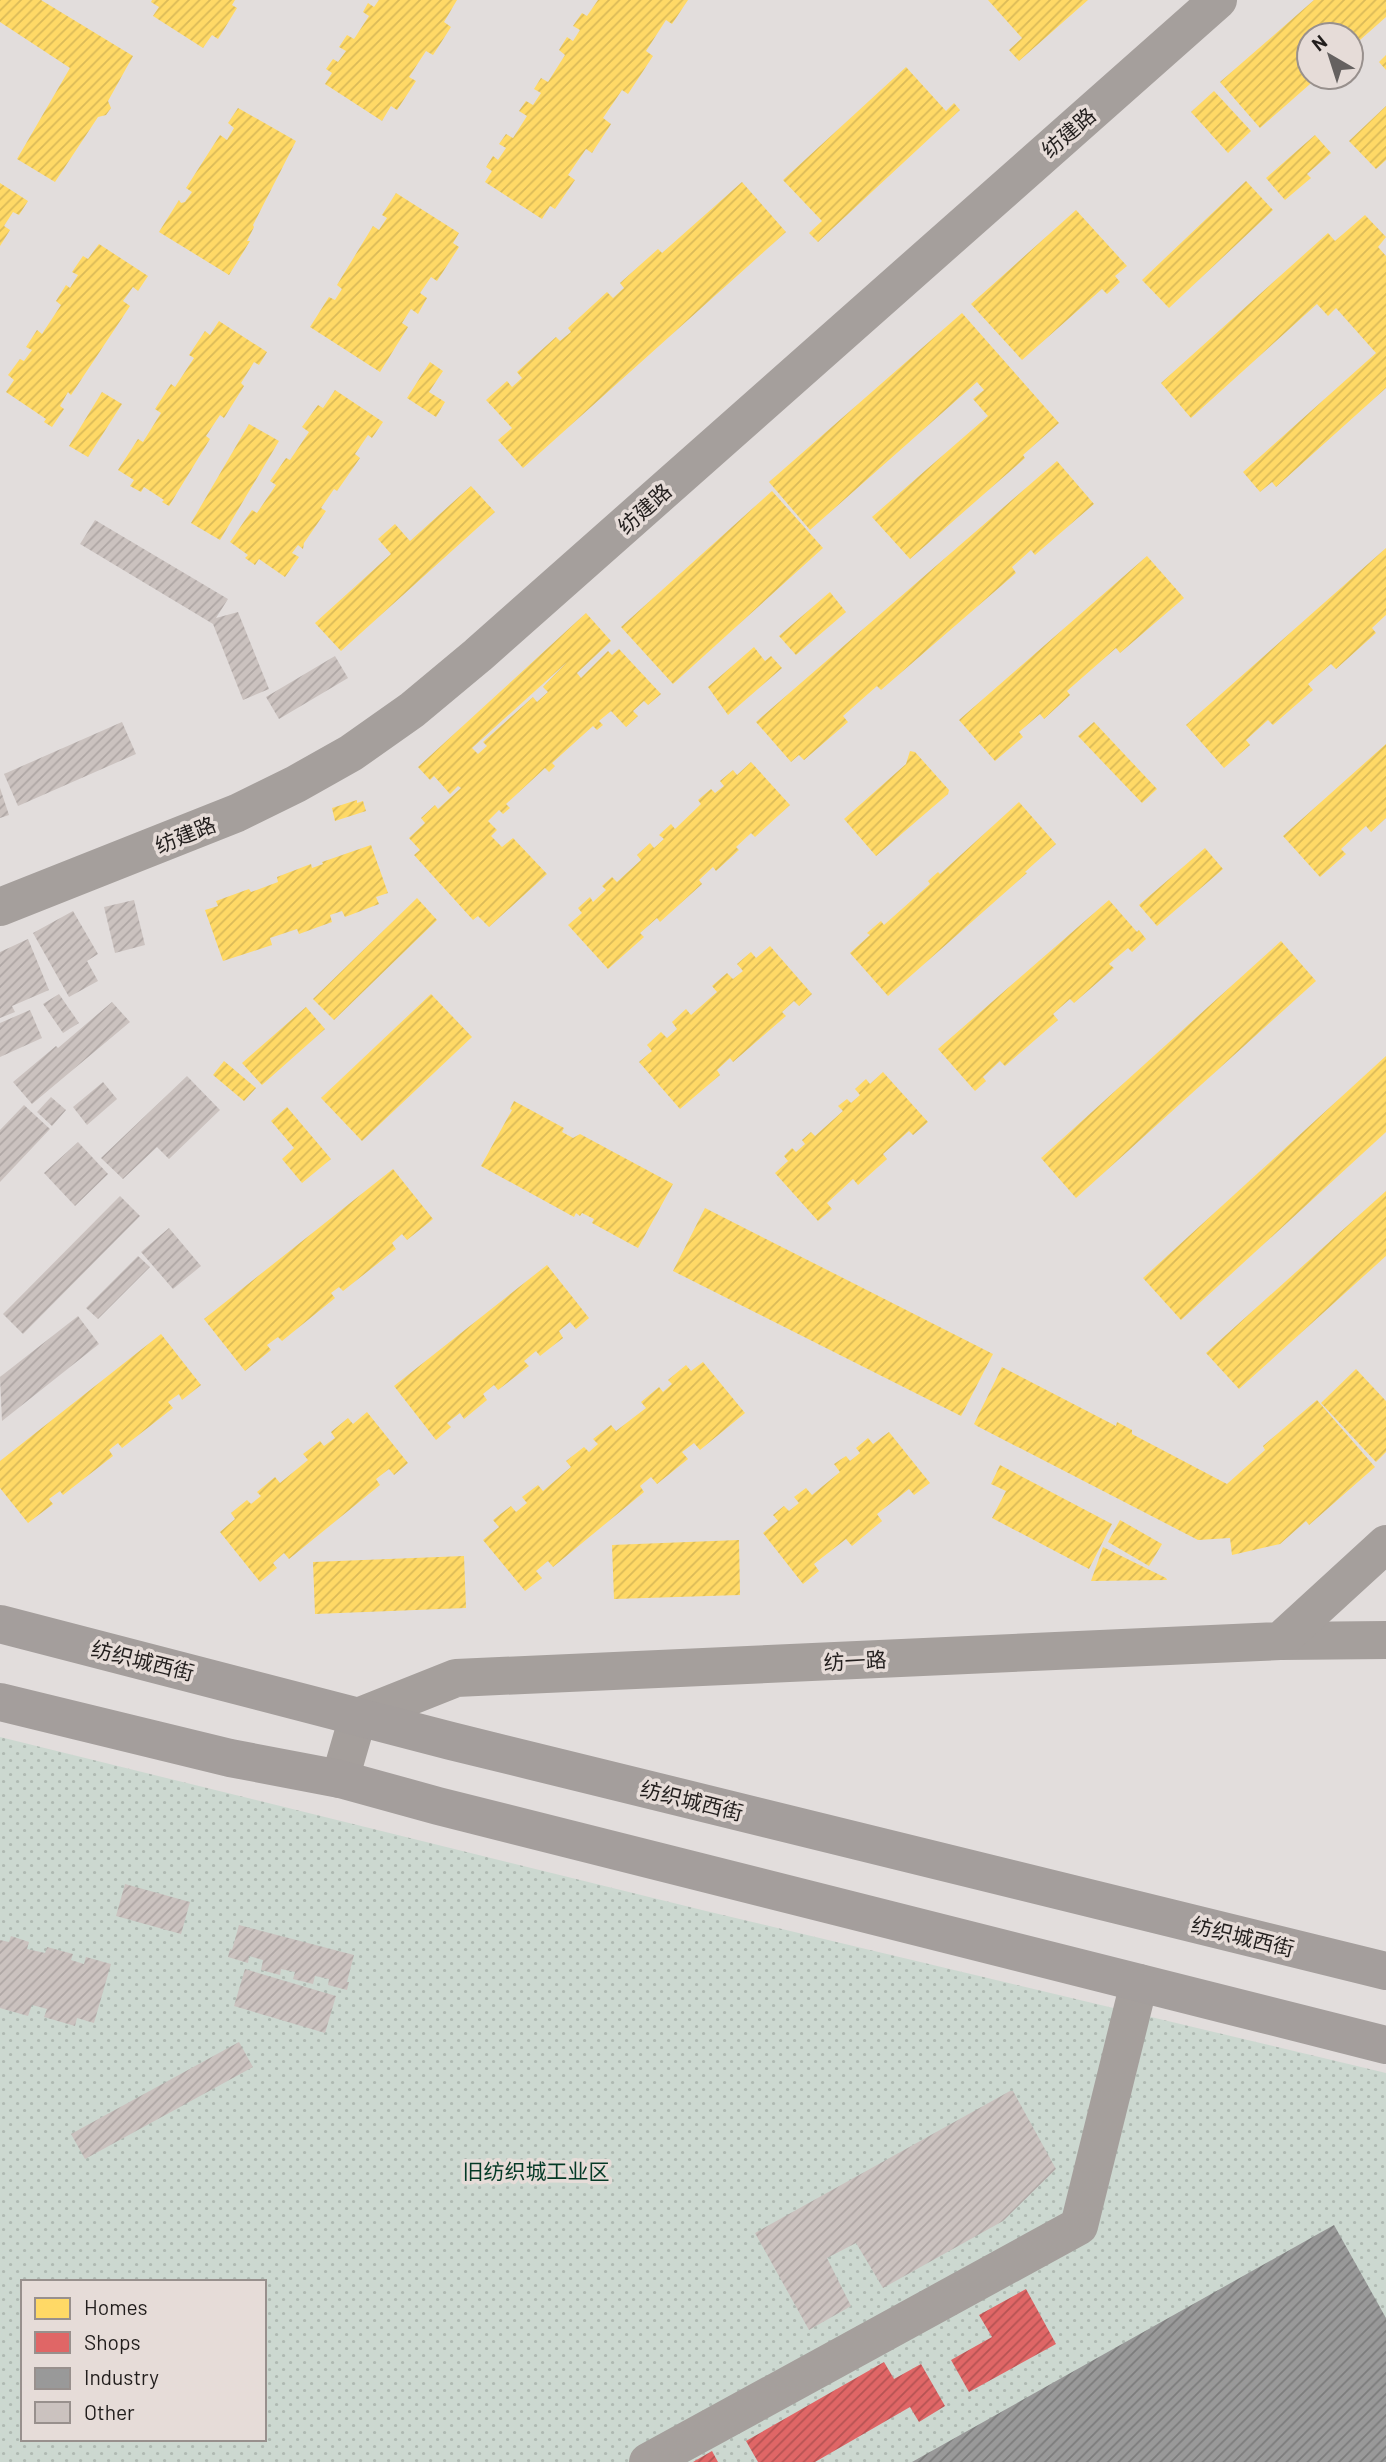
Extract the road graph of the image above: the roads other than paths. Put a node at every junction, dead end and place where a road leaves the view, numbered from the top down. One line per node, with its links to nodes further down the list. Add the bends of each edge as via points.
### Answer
1 (1218, 0): 2 (street, 纺建路, via 412,710 351,753 237,813)
2 (0, 908)
3 (1386, 1544): 6 (street)
4 (0, 1624): 8 (main road, 纺织城西街)
5 (1386, 1640): 6 (street, 纺一路)
6 (1280, 1641): 8 (street, 纺一路, via 456,1678)
7 (0, 1702): 9 (main road, via 230,1758)
8 (358, 1717): 9 (street); 10 (main road, 纺织城西街)
9 (340, 1779): 11 (main road)
10 (1386, 1972)
11 (1139, 1983): 12 (main road); 13 (street, via 1079,2226)
12 (1386, 2045)
13 (648, 2462)

